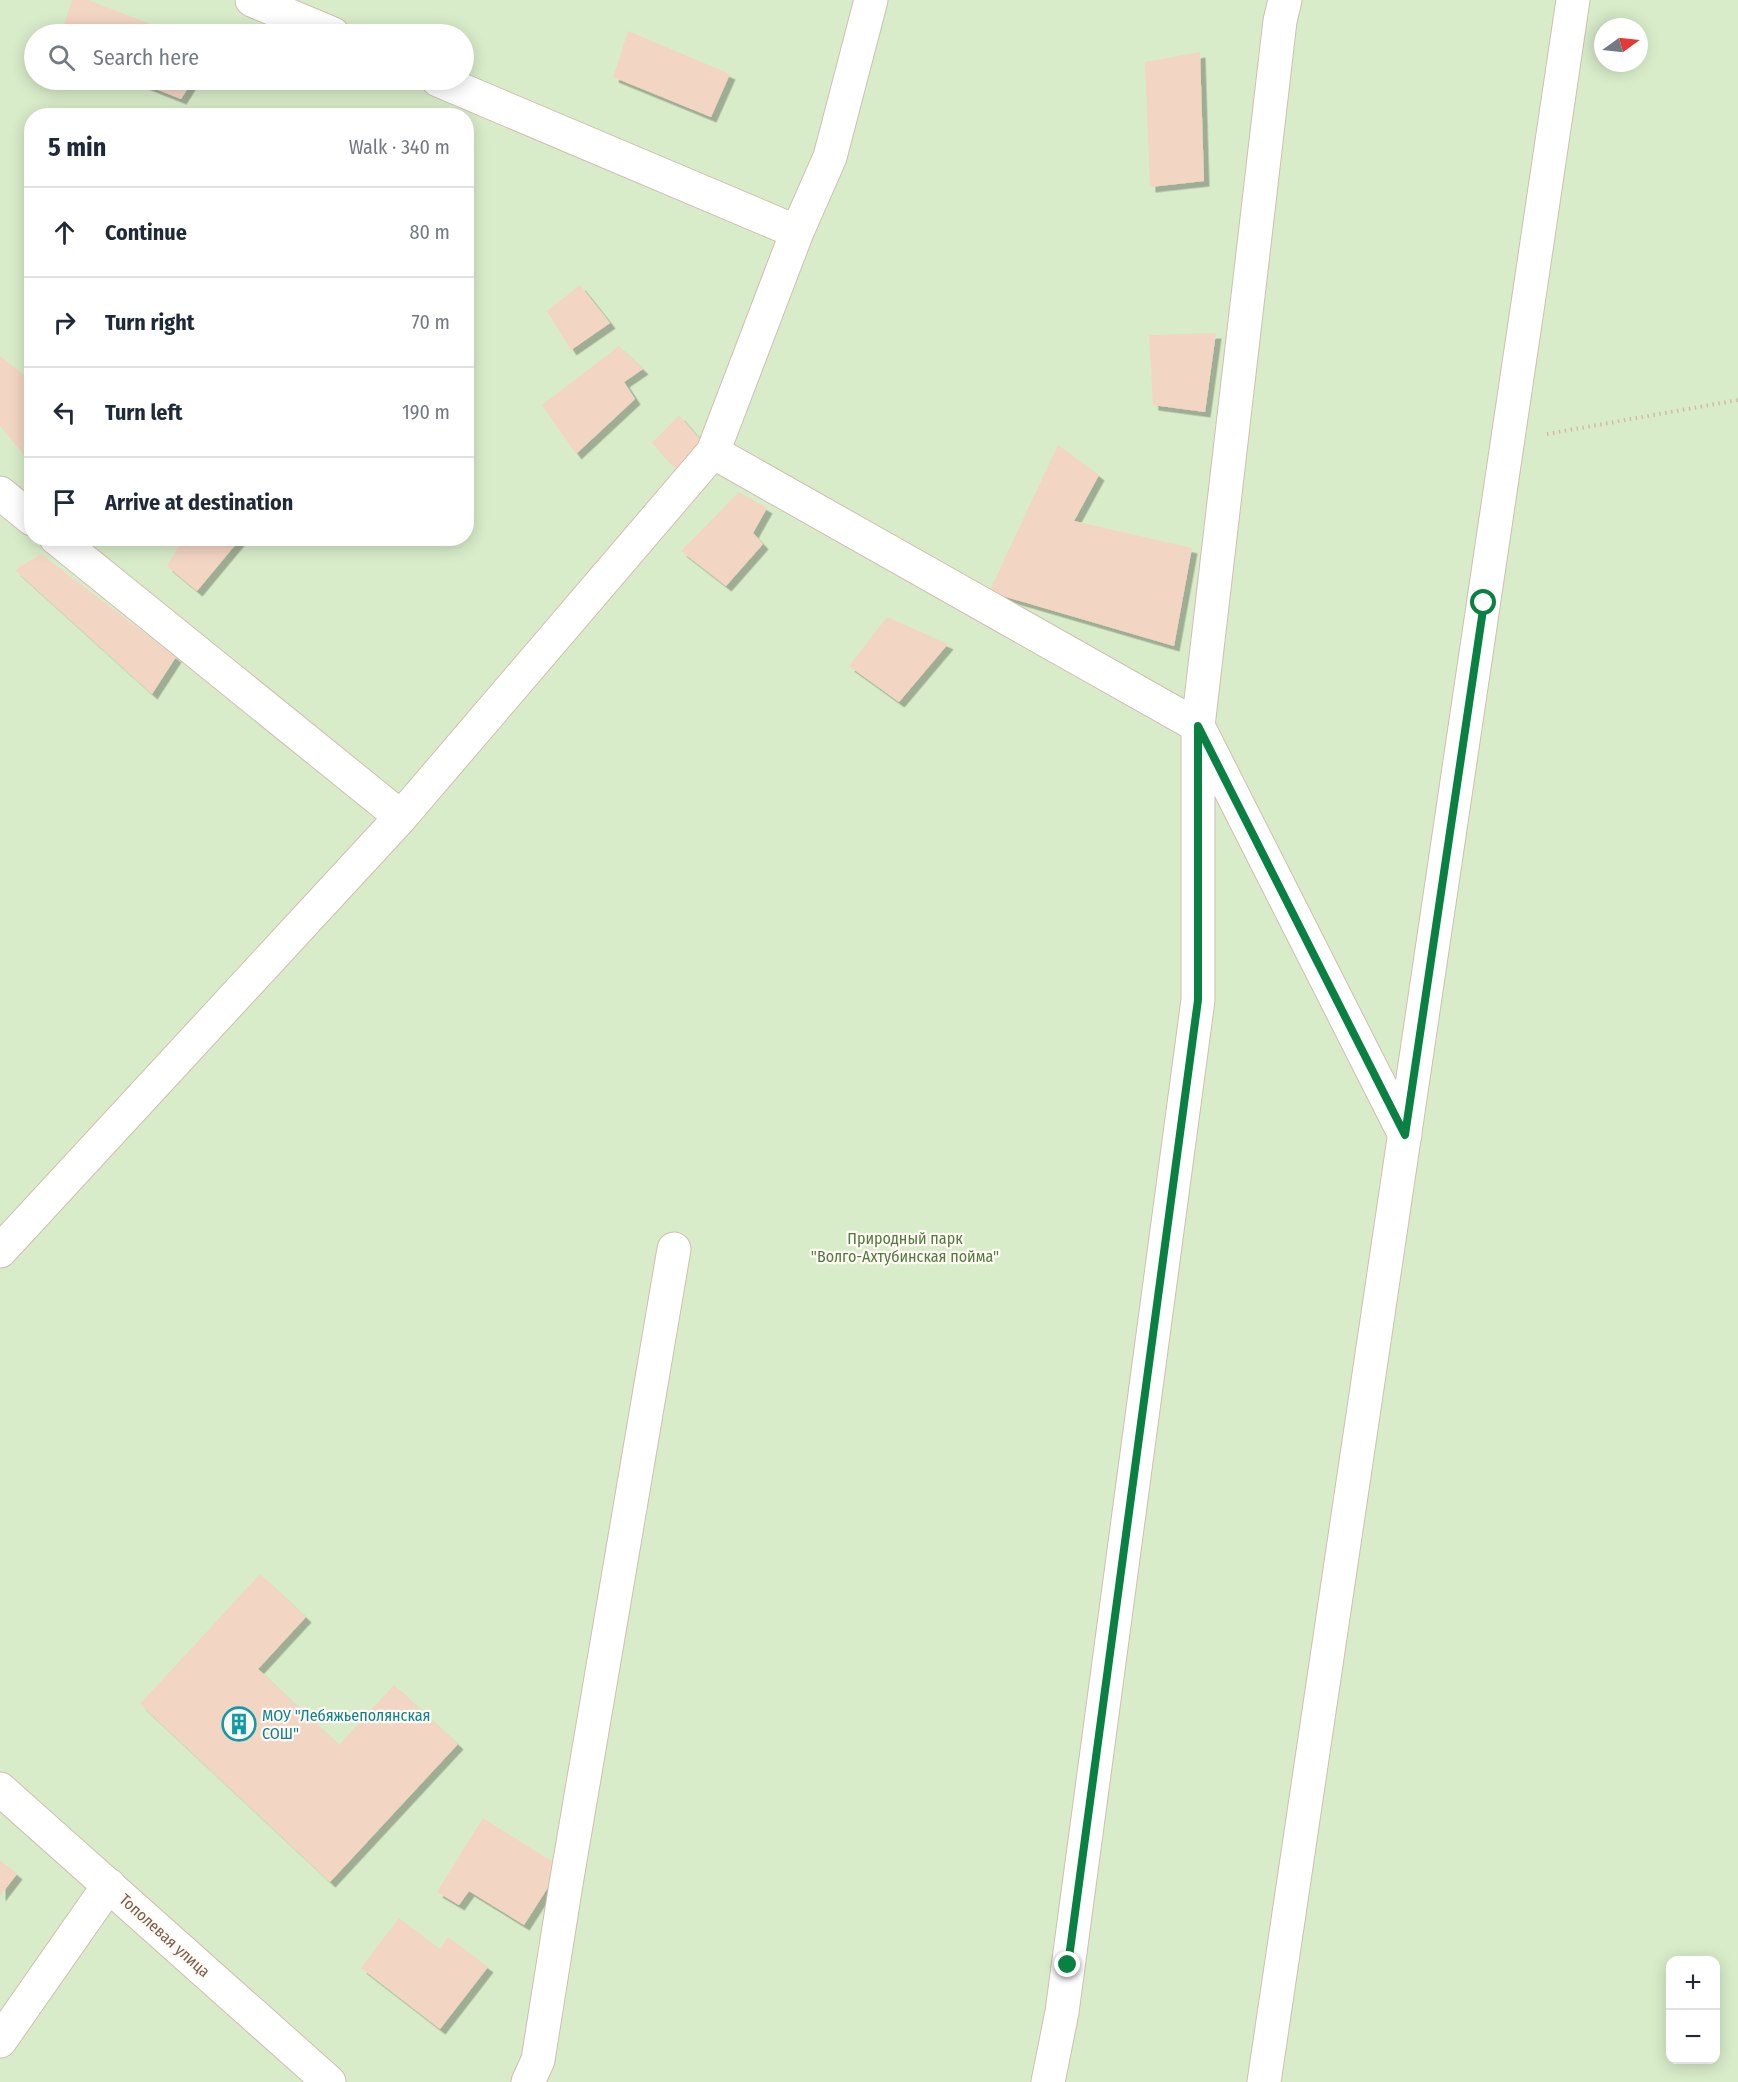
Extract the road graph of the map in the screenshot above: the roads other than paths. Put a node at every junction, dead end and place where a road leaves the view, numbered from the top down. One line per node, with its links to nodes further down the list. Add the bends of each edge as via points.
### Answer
1 (252, 0): 5 (street)
2 (871, 0): 7 (street, via 830,157)
3 (1285, 0): 12 (street)
4 (1574, 0): 14 (street)
5 (309, 24)
6 (462, 90): 7 (street)
7 (797, 232): 8 (street)
8 (713, 452): 12 (street); 13 (street)
9 (0, 493): 10 (street)
10 (24, 512)
11 (66, 546): 13 (street)
12 (1198, 726): 14 (street); 22 (street, via 1198,1000 1062,2012)
13 (401, 817): 16 (street)
14 (1405, 1135): 23 (street)
15 (674, 1249): 21 (street, via 538,2060)
16 (0, 1251)
17 (0, 1789): 18 (street, Тополевая улица)
18 (110, 1885): 19 (street); 20 (street, Тополевая улица)
19 (0, 2041)
20 (329, 2082)
21 (528, 2082)
22 (1048, 2082)
23 (1264, 2082)

